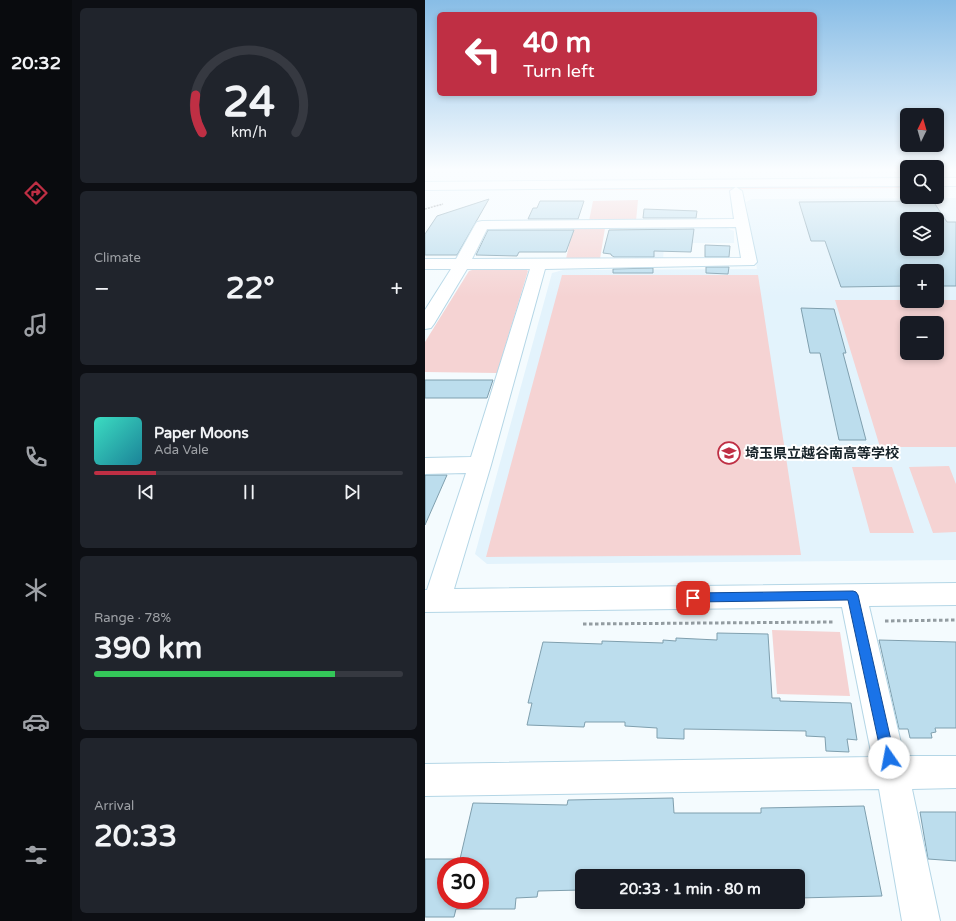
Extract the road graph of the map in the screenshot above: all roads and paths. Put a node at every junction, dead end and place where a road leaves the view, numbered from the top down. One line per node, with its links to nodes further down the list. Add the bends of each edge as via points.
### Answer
1 (738, 212): 2 (street)
2 (742, 223): 4 (street, via 749,262); 5 (street, via 482,224)
3 (425, 264): 5 (street)
4 (539, 264): 5 (street); 7 (street)
5 (461, 265): 6 (street)
6 (425, 324)
7 (480, 465): 8 (street); 10 (street)
8 (425, 466)
9 (956, 594): 11 (street)
10 (431, 601): 11 (street)
11 (856, 608): 12 (path); 13 (path); 15 (street)
12 (956, 620)
13 (575, 624)
14 (956, 772): 15 (street)
15 (892, 773): 16 (street); 17 (street)
16 (425, 780)
17 (921, 921)

